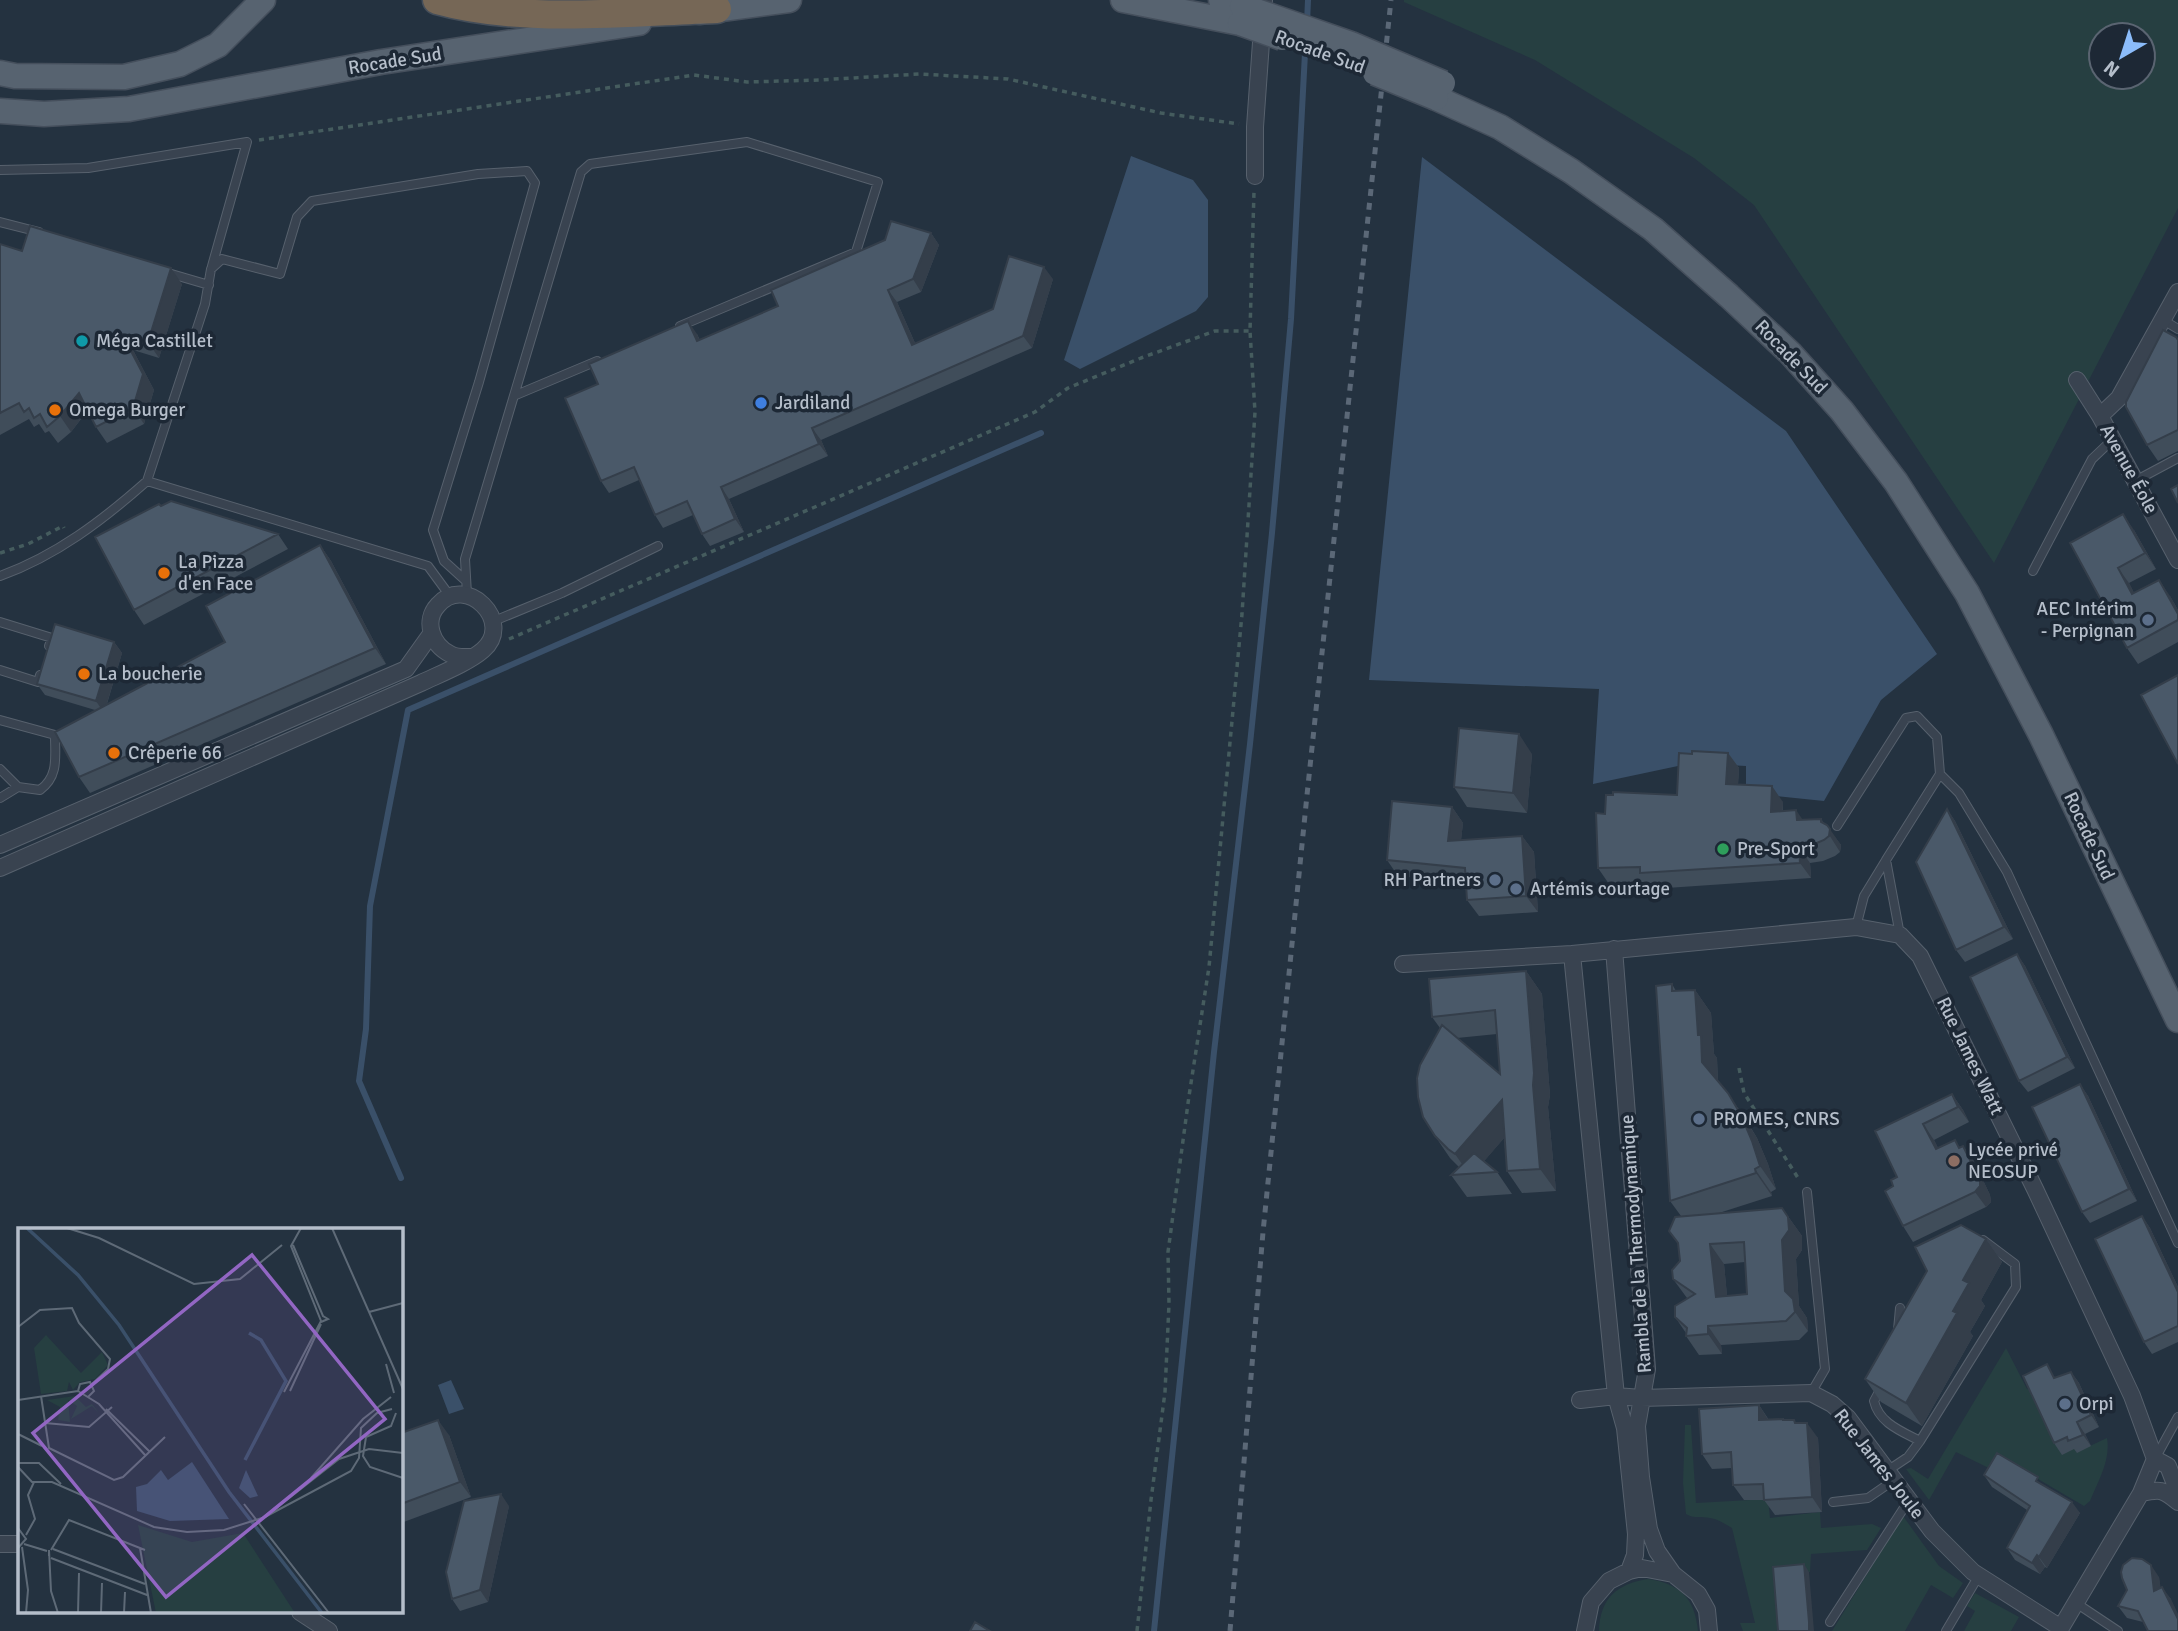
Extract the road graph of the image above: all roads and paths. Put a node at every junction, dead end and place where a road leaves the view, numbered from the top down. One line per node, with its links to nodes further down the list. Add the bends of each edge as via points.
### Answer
1 (263, 0): 7 (main road, via 218,45 180,64 124,77)
2 (437, 0): 6 (highway, via 544,15)
3 (789, 0): 6 (main road, Rocade Sud)
4 (1123, 0): 5 (main road, Rocade Sud)
5 (1242, 7): 8 (main road, Rocade Sud, bridge, via 1352,44); 10 (street)
6 (717, 9): 9 (main road, Rocade Sud, via 382,62 129,109 44,114)
7 (0, 74)
8 (1440, 91): 61 (main road, Rocade Sud, via 1506,117 1661,218 1790,332 1855,401 1910,473 1982,588); 62 (main road, Rocade Sud, via 1571,171 1653,229 1790,354 1842,411 1896,482 1967,593)
9 (0, 111)
10 (1255, 127): 11 (path, via 1161,113 1008,79 919,74 747,82 694,75); 13 (street)
11 (247, 142): 12 (lane, via 88,168); 17 (lane)
12 (0, 170)
13 (1255, 176): 23 (path)
14 (0, 222): 15 (lane)
15 (51, 236)
16 (156, 269): 18 (lane)
17 (211, 269): 18 (lane); 38 (lane, via 222,259 280,274 297,218 312,201 478,174 527,171 535,183 433,530 444,561)
18 (209, 285): 30 (lane)
19 (2178, 292): 20 (street)
20 (2163, 320): 22 (lane); 27 (street, via 2119,398)
21 (675, 328): 26 (lane, via 856,252 878,182 747,142 590,164 581,172)
22 (2178, 329)
23 (1250, 331): 43 (path, via 1215,331 1068,388 1035,412); 93 (path, via 1255,411 1242,614 1209,967 1168,1252 1165,1392)
24 (603, 359): 26 (lane)
25 (2077, 380): 27 (street, Avenue Éole)
26 (516, 395): 38 (lane, via 465,559)
27 (2100, 416): 28 (street, Avenue Éole)
28 (2112, 440): 31 (street, Avenue Éole); 36 (lane, via 2092,459)
29 (2178, 458): 31 (lane)
30 (147, 481): 32 (lane); 39 (lane, via 428,566)
31 (2135, 481): 35 (street, Avenue Éole)
32 (71, 542): 34 (path, via 62,526); 37 (lane)
33 (658, 545): 40 (lane)
34 (0, 553)
35 (2178, 560)
36 (2033, 571)
37 (0, 576)
38 (466, 588): 39 (street); 40 (street, via 485,604)
39 (450, 596): 42 (street, via 437,605)
40 (494, 621): 43 (street, via 493,636)
41 (0, 622): 44 (lane, via 52,638)
42 (431, 634): 43 (street, via 452,656); 53 (street, via 406,669)
43 (478, 653): 55 (street, via 421,683)
44 (45, 660)
45 (0, 670): 46 (lane, via 38,682)
46 (42, 671)
47 (0, 720): 50 (lane, via 55,735 50,783 40,790)
48 (0, 769): 50 (lane)
49 (1940, 774): 52 (lane, via 1937,737 1917,716 1906,718); 54 (lane); 66 (lane, via 1959,793 2007,872)
50 (18, 787): 51 (lane)
51 (0, 798)
52 (1838, 826)
53 (0, 845)
54 (1886, 860): 56 (lane, via 1864,897); 57 (lane)
55 (0, 868)
56 (1856, 927): 57 (street); 58 (street)
57 (1900, 935): 76 (street, Rue James Watt, via 1920,956 2035,1189 2132,1396)
58 (1615, 949): 59 (street); 72 (street, Rambla de la Thermodynamique, via 1647,1369)
59 (1572, 954): 60 (street); 71 (street, Rambla de la Thermodynamique)
60 (1403, 964)
61 (2178, 984)
62 (2178, 1020)
63 (1739, 1068): 64 (path, via 1744,1093)
64 (1807, 1192): 70 (lane, via 1825,1369)
65 (1983, 1240): 75 (lane, via 2015,1264 2016,1287)
66 (2178, 1243)
67 (1900, 1308): 68 (lane)
68 (1896, 1343)
69 (1887, 1377): 75 (lane, via 1874,1401 1876,1411)
70 (1811, 1393): 72 (street); 77 (street, Rue James Joule, via 1847,1419)
71 (1616, 1396): 72 (street); 73 (street); 85 (street, Rambla de la Thermodynamique, via 1625,1428 1636,1534)
72 (1641, 1398): 86 (street, Rambla de la Thermodynamique, via 1637,1426 1648,1529)
73 (1580, 1400)
74 (2178, 1417): 76 (lane)
75 (1920, 1441): 77 (lane)
76 (2155, 1459): 78 (street, Rue James Watt, via 2168,1466); 79 (street)
77 (1891, 1476): 80 (street, Rue James Joule); 81 (lane, via 1868,1498)
78 (2178, 1492)
79 (2141, 1493): 82 (street, via 2158,1489); 88 (street)
80 (1909, 1500): 87 (street, Rue James Joule, via 1932,1531); 90 (lane)
81 (1833, 1502)
82 (2178, 1502)
83 (0, 1544): 84 (street)
84 (18, 1544)
85 (1629, 1571): 86 (street); 94 (street, via 1609,1581 1591,1602)
86 (1673, 1574): 95 (street, Rambla de la Thermodynamique, via 1698,1594 1707,1610)
87 (1978, 1577): 91 (street, Rue James Joule); 96 (lane)
88 (2076, 1603): 91 (street); 97 (lane)
89 (303, 1614): 92 (street)
90 (1830, 1622)
91 (2060, 1629)
92 (329, 1631)
93 (1137, 1631)
94 (1585, 1631)
95 (1709, 1631)
96 (1946, 1631)
97 (2118, 1631)

